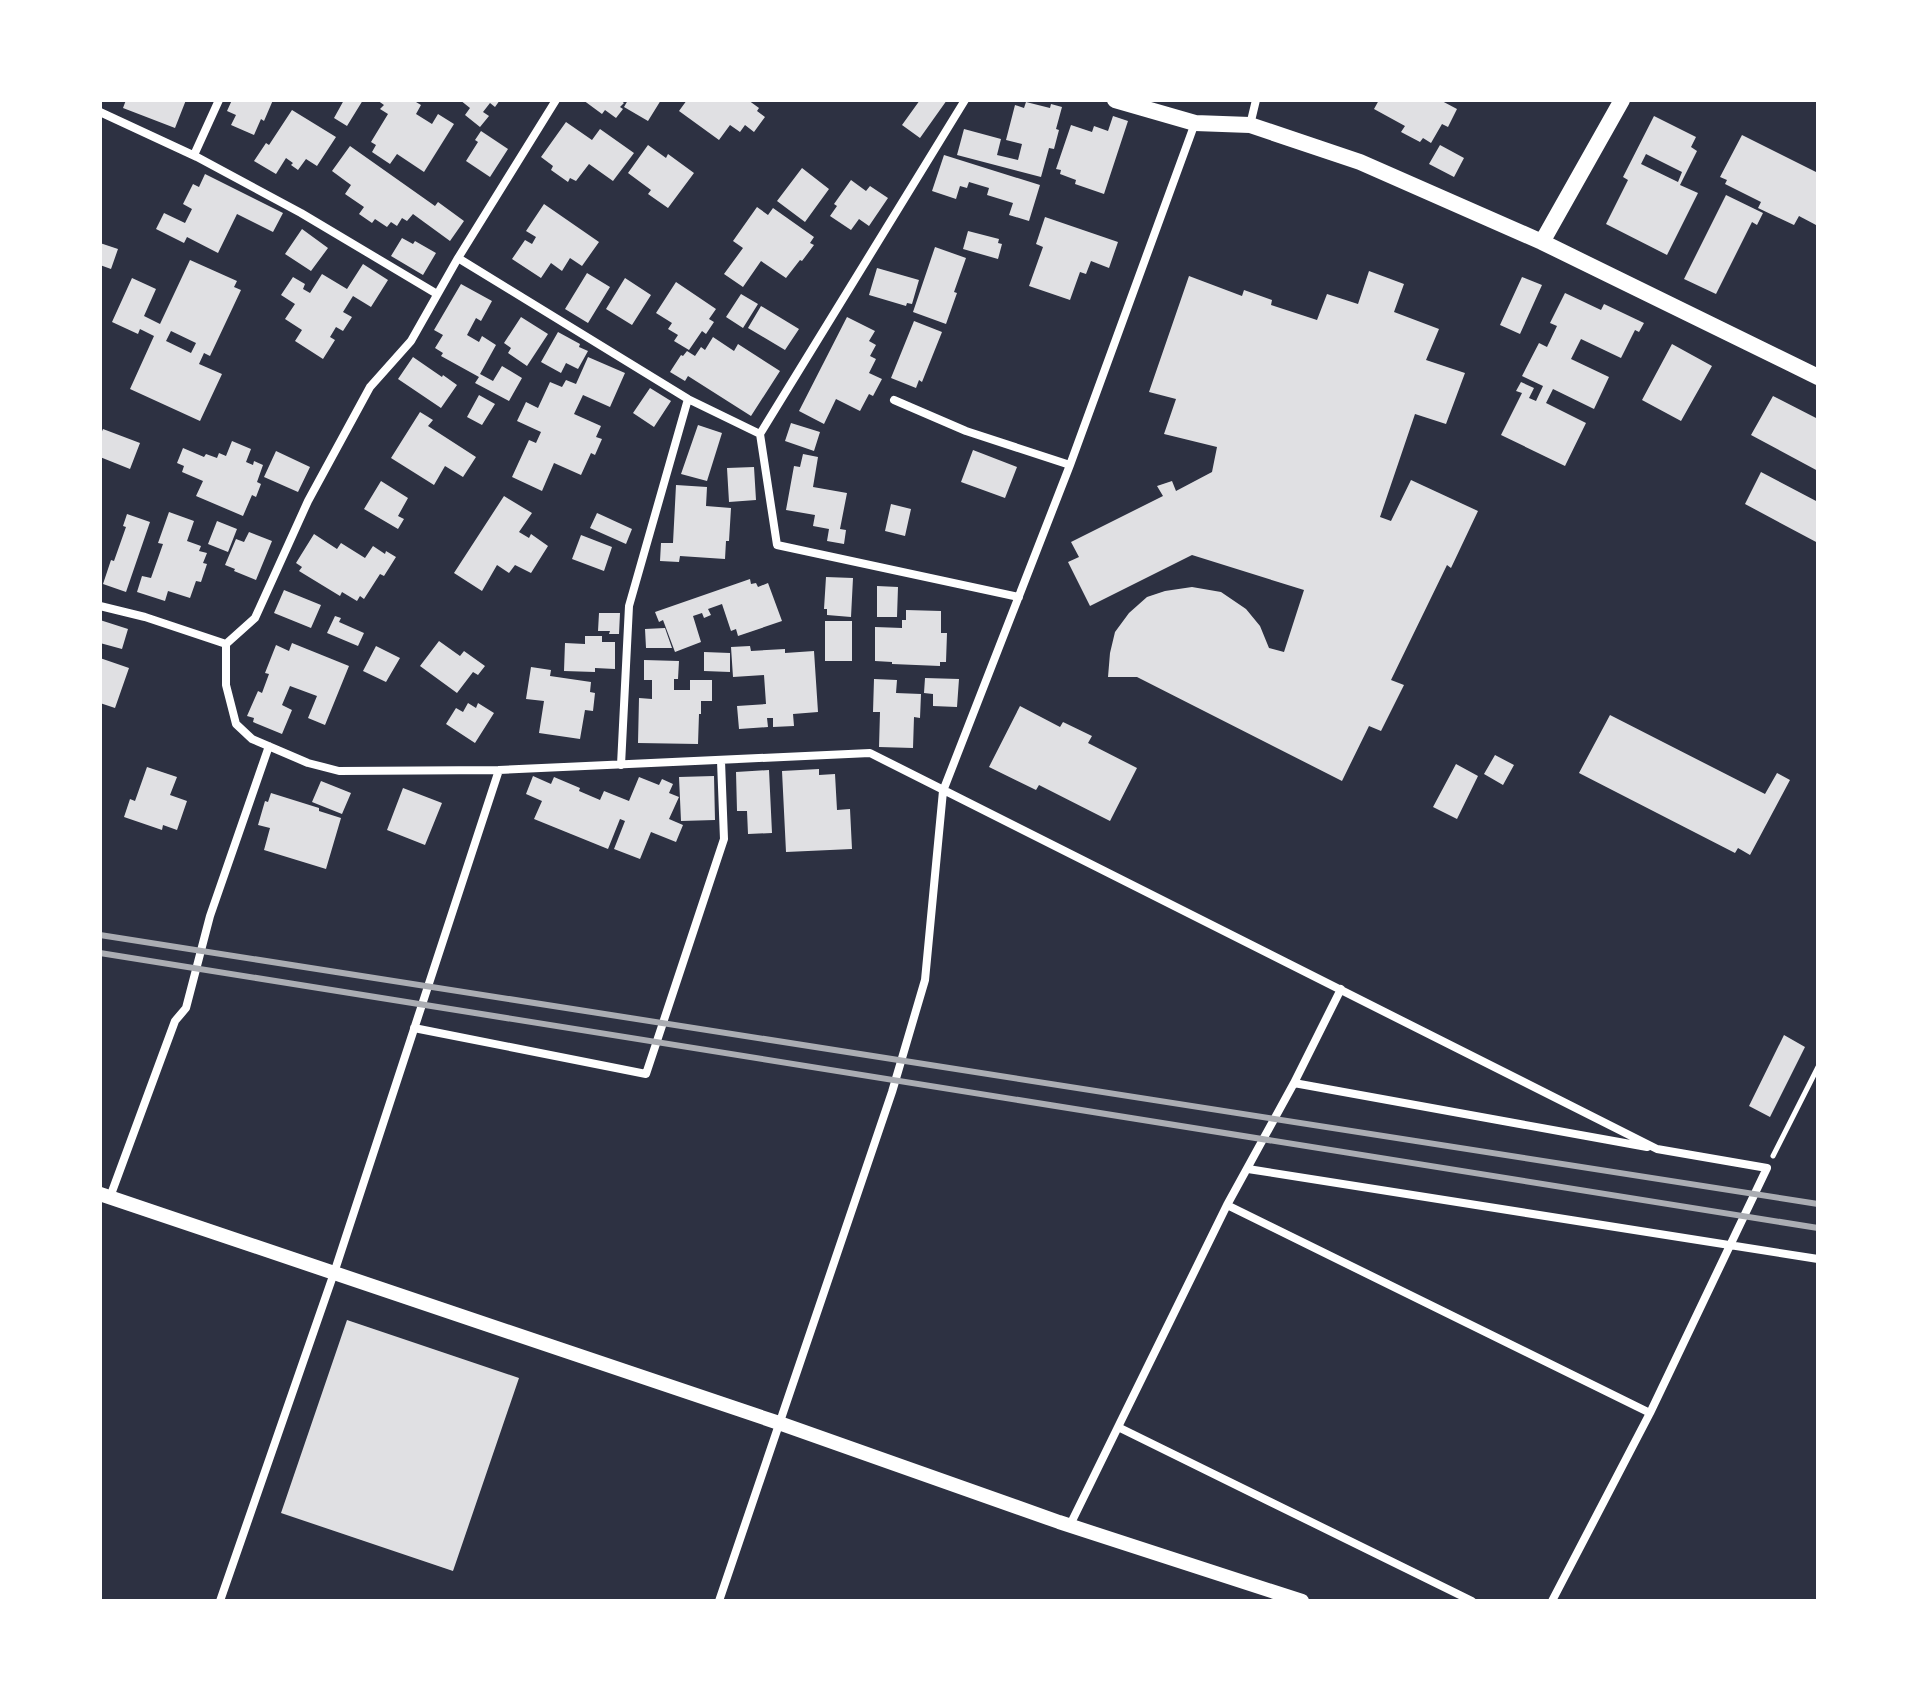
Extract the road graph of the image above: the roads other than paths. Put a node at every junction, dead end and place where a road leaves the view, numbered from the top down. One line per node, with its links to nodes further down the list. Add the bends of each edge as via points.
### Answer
1 (219, 100): 10 (street)
2 (556, 100): 12 (street)
3 (965, 100): 17 (street)
4 (1115, 100): 8 (main road)
5 (1256, 100): 9 (street)
6 (1622, 100): 11 (main road)
7 (100, 112): 10 (street)
8 (1195, 123): 9 (main road); 18 (street)
9 (1250, 125): 11 (main road, via 1360,162)
10 (194, 155): 13 (street)
11 (1542, 242): 14 (main road)
12 (458, 258): 13 (street); 15 (street)
13 (437, 294): 21 (street, via 411,341 370,387 308,501 255,618)
14 (1818, 377)
15 (688, 399): 17 (street); 24 (street, via 629,606)
16 (894, 400): 18 (street, via 966,431)
17 (760, 434): 19 (street, via 777,545)
18 (1070, 465): 19 (street)
19 (1019, 597): 26 (street)
20 (100, 606): 21 (street)
21 (226, 644): 22 (street, via 226,685 236,724)
22 (269, 746): 25 (street, via 339,771); 32 (street, via 210,916 186,1008 175,1021)
23 (721, 761): 24 (street); 26 (street, via 870,753); 28 (street, via 724,839 646,1074)
24 (621, 765): 25 (street)
25 (499, 770): 28 (street)
26 (943, 791): 27 (street); 38 (street, via 925,980)
27 (1341, 989): 29 (street); 30 (street)
28 (414, 1028): 36 (street)
29 (1294, 1083): 30 (street); 31 (street)
30 (1657, 1149): 34 (street, via 1767,1168)
31 (1248, 1169): 33 (street); 34 (street)
32 (105, 1196): 36 (street)
33 (1227, 1205): 37 (street); 39 (street)
34 (1730, 1245): 35 (street); 37 (street)
35 (1818, 1259)
36 (334, 1273): 38 (street); 41 (street)
37 (1650, 1413): 45 (street)
38 (779, 1423): 40 (street); 42 (street)
39 (1118, 1427): 40 (street); 44 (street)
40 (1070, 1525): 43 (street)
41 (220, 1601)
42 (719, 1601)
43 (1302, 1601)
44 (1472, 1601)
45 (1552, 1601)

